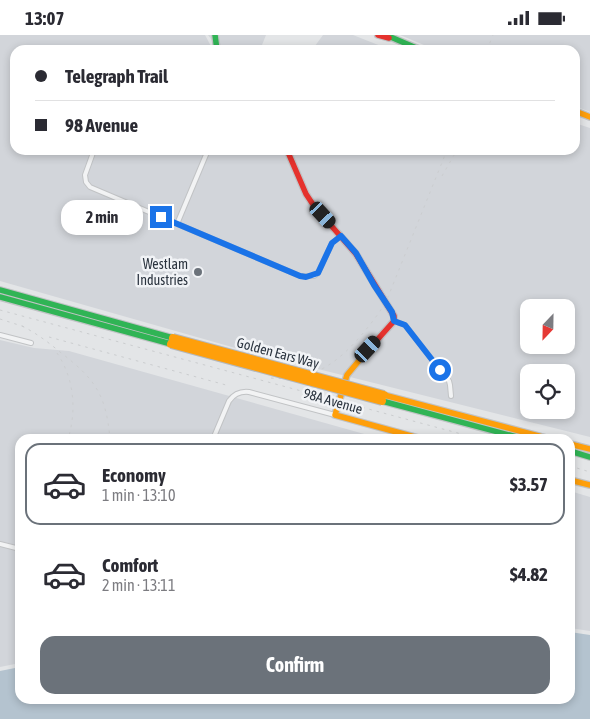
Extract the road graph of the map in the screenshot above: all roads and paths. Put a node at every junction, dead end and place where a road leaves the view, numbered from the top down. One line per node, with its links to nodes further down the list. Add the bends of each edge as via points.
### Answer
1 (378, 35): 3 (main road)
2 (386, 35): 3 (main road)
3 (396, 40): 4 (main road)
4 (408, 45)
5 (92, 155): 8 (street, via 85,175 90,187)
6 (206, 155): 8 (street)
7 (289, 155): 9 (main road, via 306,194)
8 (177, 224): 9 (street, via 306,277 318,273 332,243)
9 (341, 236): 12 (main road, via 356,253 392,312)
10 (0, 290): 14 (main road, Golden Ears Way)
11 (0, 297): 14 (main road, Golden Ears Way)
12 (394, 321): 16 (street, via 405,325 449,381); 18 (main road, via 350,370)
13 (0, 335): 15 (street)
14 (172, 341): 17 (main road, Golden Ears Way, bridge)
15 (31, 343)
16 (450, 396)
17 (383, 397): 21 (main road, Golden Ears Way); 22 (main road, Golden Ears Way)
18 (335, 415): 19 (street, 98A Avenue, via 249,392 236,394 226,406); 20 (main road, 98A Avenue)
19 (215, 434)
20 (404, 434)
21 (507, 434)
22 (530, 434)
23 (575, 445): 24 (main road)
24 (590, 449)
25 (575, 452): 26 (main road)
26 (590, 457)
27 (575, 480): 28 (main road)
28 (590, 485)
29 (0, 544): 30 (street)
30 (15, 548)

